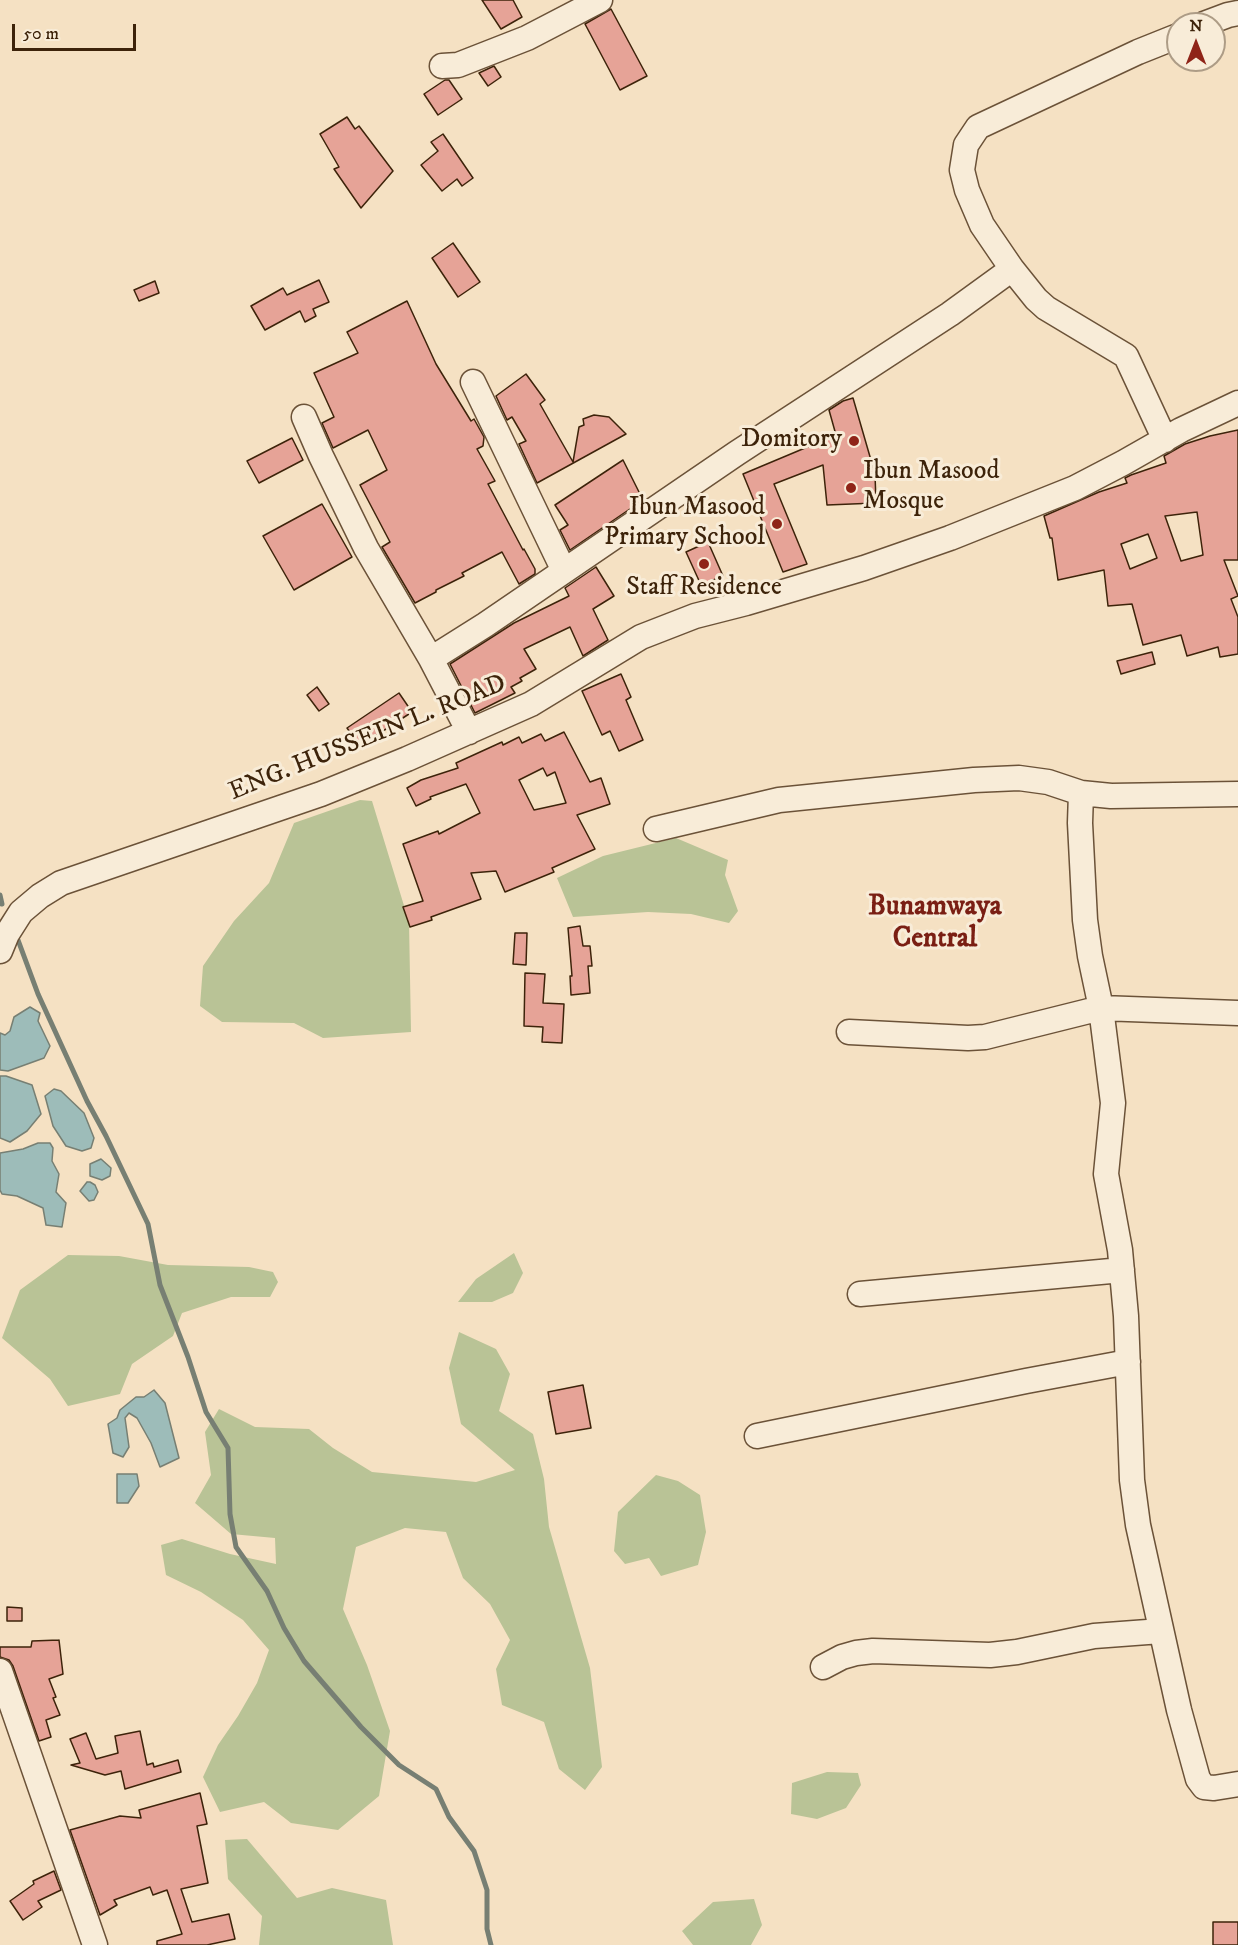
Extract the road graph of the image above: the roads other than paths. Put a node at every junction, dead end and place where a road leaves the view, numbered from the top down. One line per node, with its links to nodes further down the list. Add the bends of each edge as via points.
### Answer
1 (600, 0): 3 (street, via 527,38 458,65)
2 (1166, 41): 4 (street, via 978,127 966,145 962,170 982,225)
3 (442, 66)
4 (1012, 269): 8 (street, via 1046,308 1126,356); 9 (street)
5 (473, 382): 9 (street)
6 (1238, 403): 8 (street, ENG. HUSSEIN L. ROAD)
7 (304, 417): 10 (street, via 366,548)
8 (1165, 440): 11 (street, ENG. HUSSEIN L. ROAD, via 1075,488 950,538 864,568 695,616 641,637 531,704)
9 (564, 571): 10 (street)
10 (431, 659): 11 (street)
11 (469, 732): 15 (street, ENG. HUSSEIN L. ROAD, via 321,794 61,883 21,912)
12 (1081, 793): 13 (street); 14 (street, via 1019,778 974,780 778,800); 16 (street, via 1085,920)
13 (1238, 794)
14 (656, 829)
15 (0, 951)
16 (1101, 1008): 17 (street); 18 (street, via 985,1037); 19 (street, via 1113,1103 1106,1174)
17 (1238, 1013)
18 (849, 1032)
19 (1122, 1270): 20 (street); 21 (street)
20 (860, 1294)
21 (1128, 1362): 22 (street); 23 (street, via 1132,1480)
22 (757, 1436)
23 (1161, 1631): 24 (street, via 1094,1636 990,1655 873,1651 842,1657); 26 (street, via 1198,1779 1204,1787)
24 (823, 1667)
25 (0, 1671): 27 (street)
26 (1238, 1784)
27 (95, 1945)

